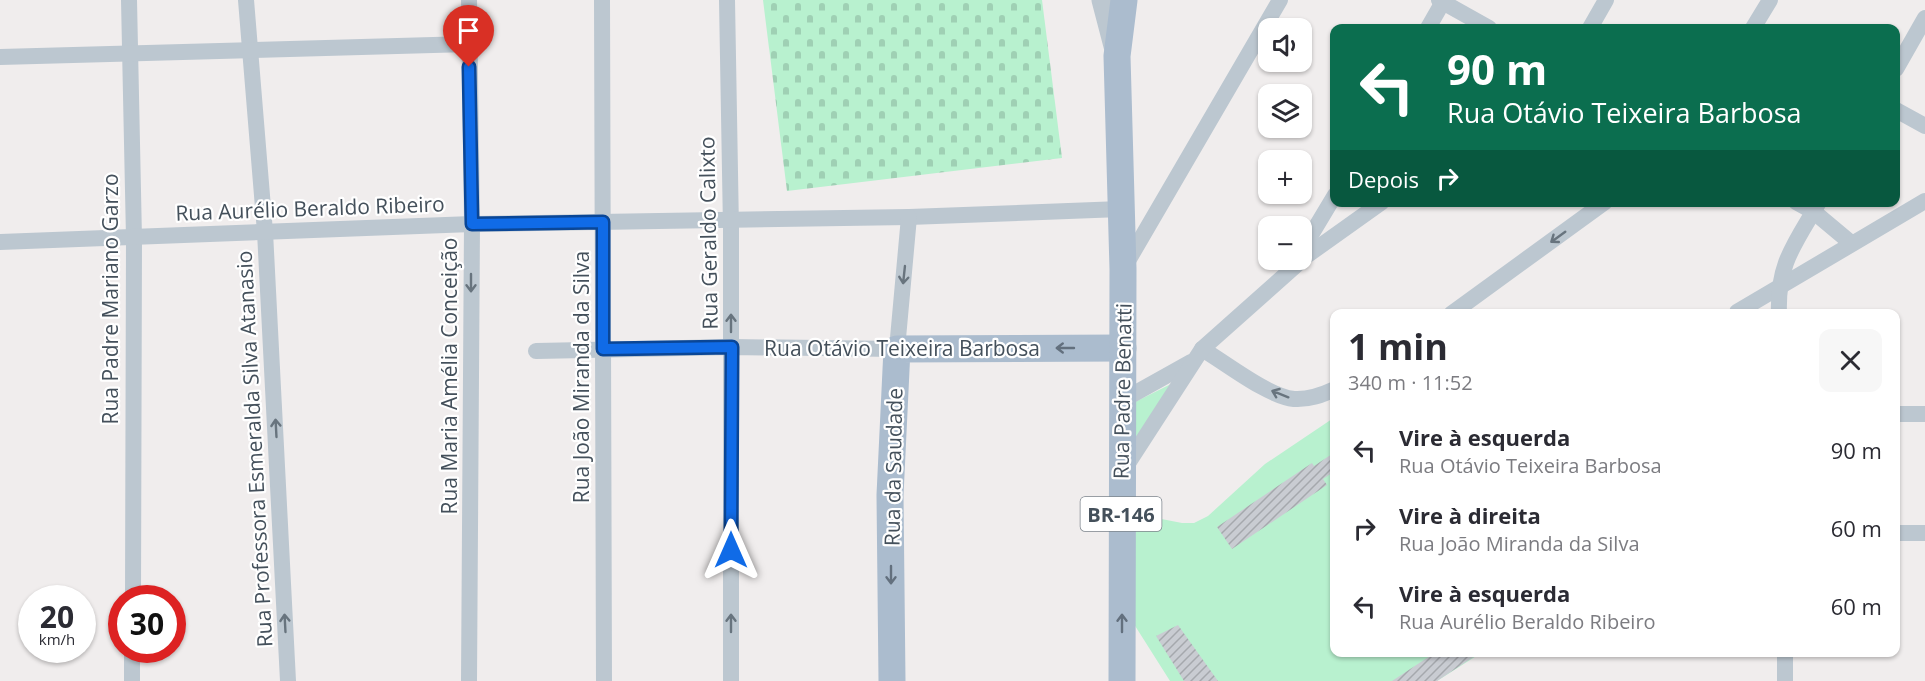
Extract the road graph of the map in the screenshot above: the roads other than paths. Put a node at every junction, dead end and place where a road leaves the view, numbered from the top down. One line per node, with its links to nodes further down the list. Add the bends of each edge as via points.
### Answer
1 (129, 0): 18 (street, Rua Padre Mariano Garzo)
2 (246, 0): 17 (street, Rua Professora Esmeralda Silva Atanasio)
3 (469, 0): 16 (street, Rua Maria Amélia Conceição)
4 (602, 0): 33 (street, Rua João Miranda da Silva)
5 (726, 0): 32 (street, Rua Geraldo Calixto)
6 (1280, 0): 41 (street)
7 (1606, 0): 14 (street)
8 (1770, 0): 15 (street)
9 (1442, 1): 12 (street); 13 (street)
10 (1112, 3): 29 (main road, BR-146)
11 (1925, 18): 20 (street)
12 (1430, 24)
13 (1482, 24)
14 (1592, 24)
15 (1756, 24)
16 (469, 44): 17 (street); 34 (street, Rua Maria Amélia Conceição)
17 (249, 50): 18 (street); 35 (street, Rua Professora Esmeralda Silva Atanasio)
18 (131, 55): 19 (street); 37 (street, Rua Padre Mariano Garzo)
19 (0, 57)
20 (1900, 62)
21 (1900, 112): 22 (street)
22 (1925, 126)
23 (1925, 201): 39 (street)
24 (1330, 203): 36 (street)
25 (1358, 207): 30 (street)
26 (1375, 207): 30 (street)
27 (1598, 207): 44 (street, one-way to 44)
28 (1816, 207): 39 (street); 43 (street, via 1790,251)
29 (1121, 209): 31 (street, Rua Aurélio Beraldo Ribeiro); 41 (main road, Rua Padre Benatti / BR-146)
30 (1366, 214): 40 (street)
31 (909, 217): 32 (street, Rua Aurélio Beraldo Ribeiro); 51 (street, Rua da Saudade, one-way to 51)
32 (730, 219): 33 (street, Rua Aurélio Beraldo Ribeiro); 47 (street, Rua Geraldo Calixto, one-way to 32)
33 (603, 222): 34 (street, Rua Aurélio Beraldo Ribeiro); 50 (street, Rua João Miranda da Silva)
34 (472, 224): 35 (street, Rua Aurélio Beraldo Ribeiro); 66 (street, Rua Maria Amélia Conceição, one-way to 66)
35 (265, 232): 37 (street, Rua Aurélio Beraldo Ribeiro); 65 (street, Rua Professora Esmeralda Silva Atanasio, one-way to 35)
36 (1312, 233)
37 (134, 238): 38 (street, Rua Aurélio Beraldo Ribeiro); 61 (street, Rua Padre Mariano Garzo)
38 (0, 242)
39 (1851, 243): 43 (street)
40 (1312, 251)
41 (1123, 269): 48 (main road, Rua Padre Benatti / BR-146)
42 (1288, 270): 49 (street)
43 (1778, 286): 45 (street); 46 (street)
44 (1458, 309)
45 (1742, 309)
46 (1779, 309)
47 (732, 347): 50 (street, Rua Otávio Teixeira Barbosa); 51 (street, Rua Otávio Teixeira Barbosa); 68 (street, Rua Geraldo Calixto, one-way to 47)
48 (1123, 348): 51 (main road, Rua Otávio Teixeira Barbosa, one-way to 51); 55 (main road, Rua Padre Benatti / BR-146)
49 (1202, 348): 53 (street); 54 (street, one-way to 49, via 1295,399 1278,395)
50 (603, 349): 52 (street, Rua Otávio Teixeira Barbosa); 67 (street, Rua João Miranda da Silva)
51 (897, 349): 69 (main road, Rua da Saudade, one-way to 69, via 890,495)
52 (536, 351)
53 (1191, 362): 55 (street); 58 (street)
54 (1330, 391)
55 (1123, 399): 58 (main road, Rua Padre Benatti / BR-146)
56 (1900, 414): 57 (street)
57 (1925, 414)
58 (1121, 474): 70 (main road, Rua Padre Benatti / BR-146, one-way to 58)
59 (1900, 533): 60 (street)
60 (1925, 533)
61 (133, 585)
62 (1785, 657): 71 (street)
63 (132, 663): 64 (street)
64 (132, 681)
65 (288, 681)
66 (469, 681)
67 (604, 681)
68 (731, 681)
69 (892, 681)
70 (1122, 681)
71 (1785, 681)

